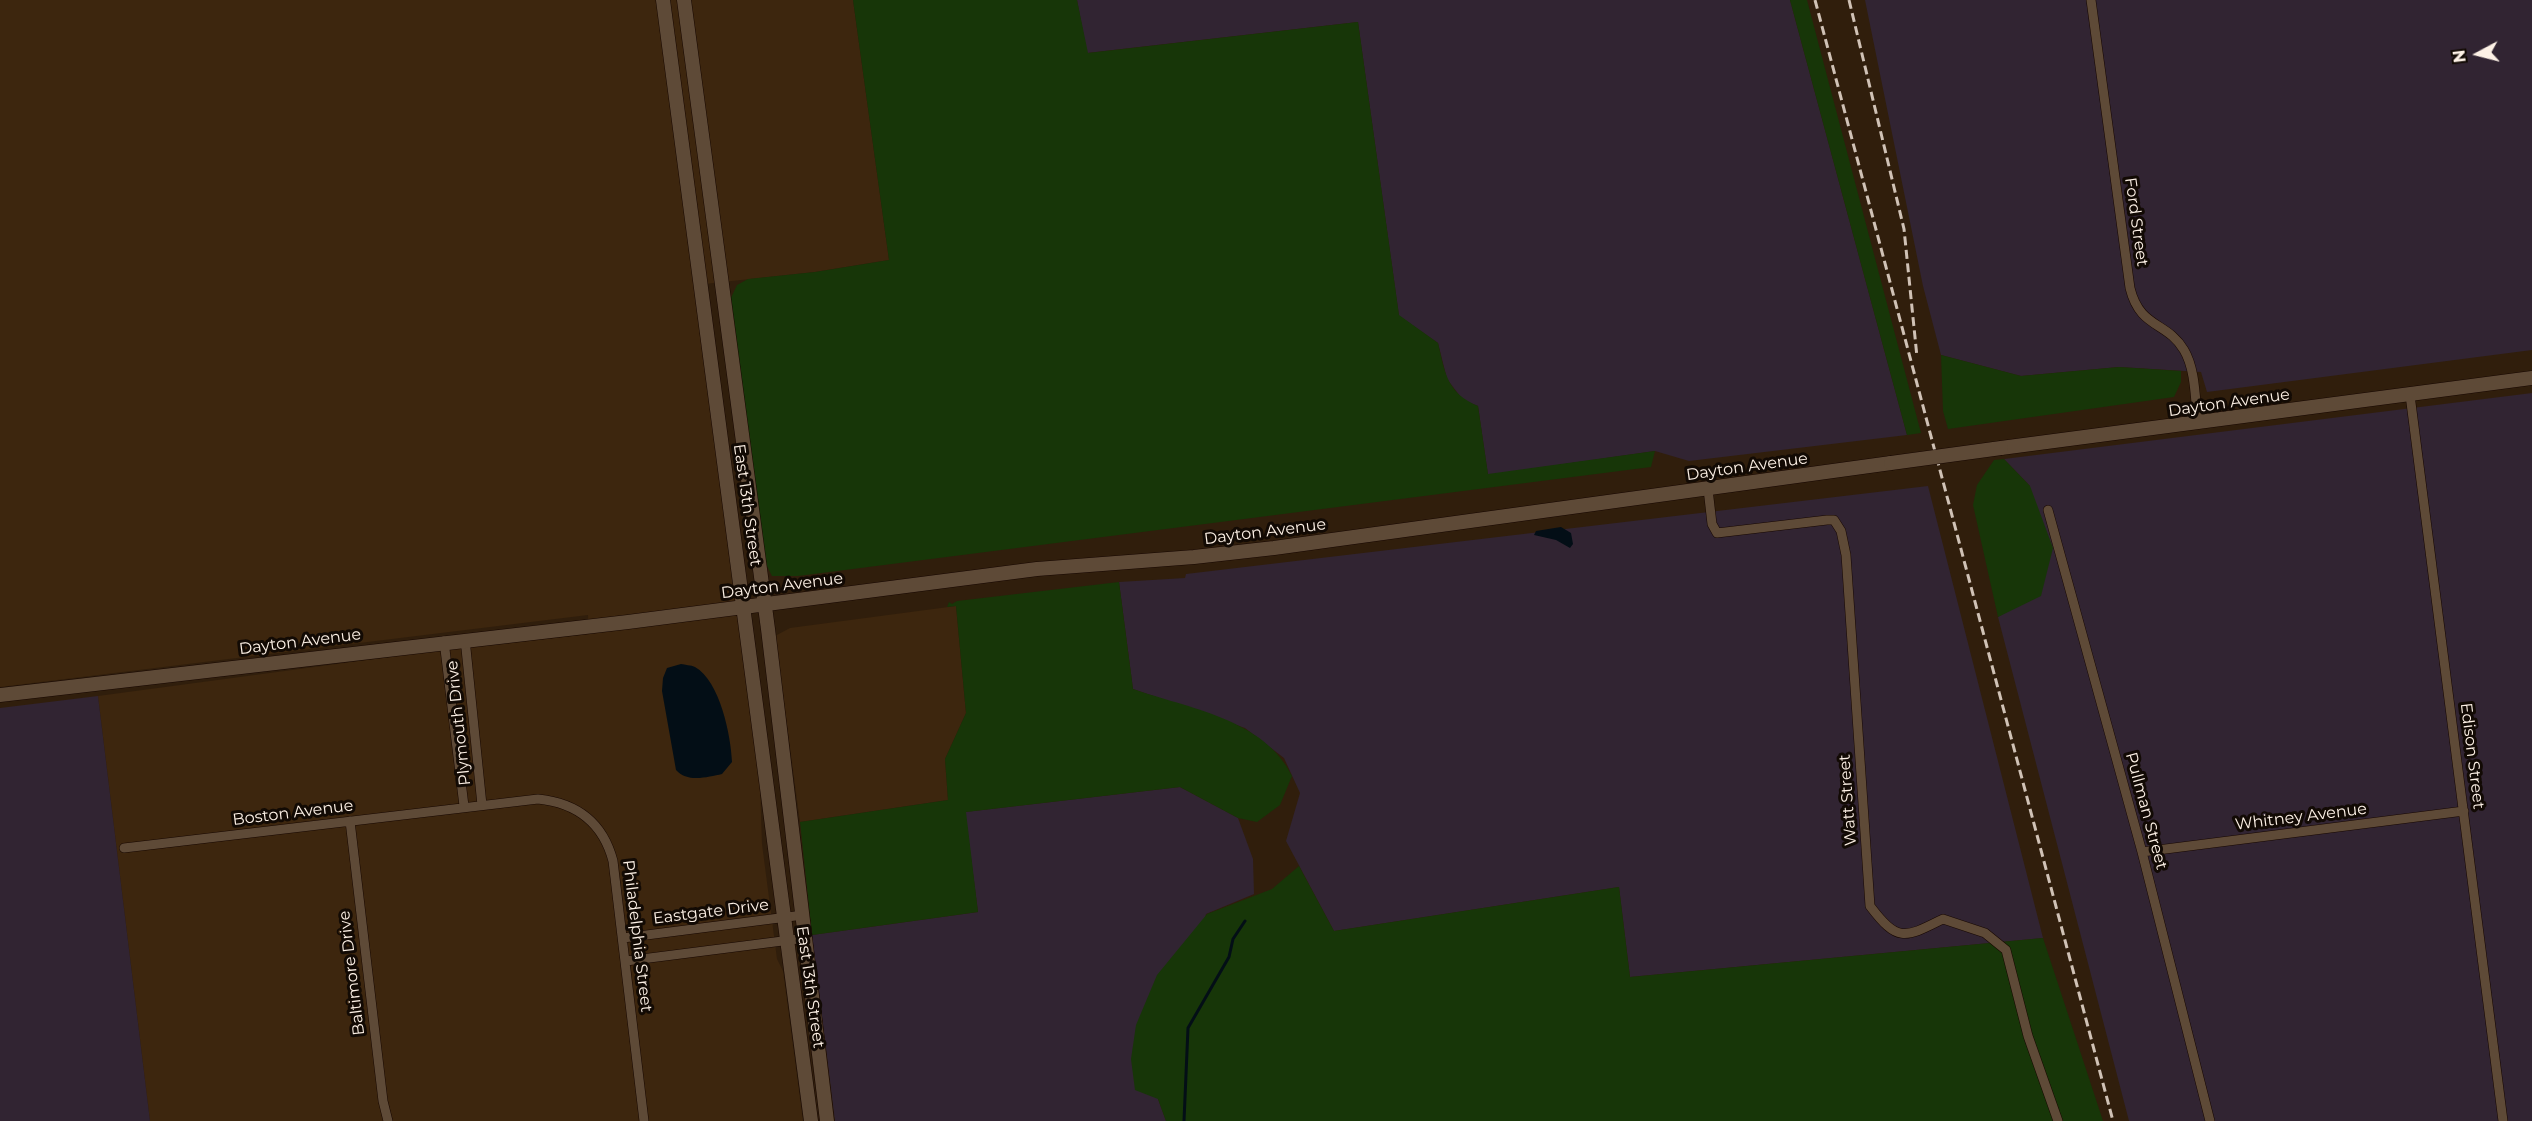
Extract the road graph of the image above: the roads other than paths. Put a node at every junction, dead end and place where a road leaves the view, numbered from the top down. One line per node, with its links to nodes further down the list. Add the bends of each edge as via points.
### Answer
1 (663, 0): 10 (main road, East 13th Street)
2 (684, 0): 9 (main road, East 13th Street)
3 (2091, 0): 6 (street, Ford Street, via 2131,295 2144,318 2184,349)
4 (2532, 378): 5 (main road, Dayton Avenue)
5 (2410, 395): 6 (main road, Dayton Avenue); 16 (street, Edison Street)
6 (2198, 424): 7 (main road, Dayton Avenue, bridge)
7 (1708, 489): 9 (main road, Dayton Avenue, via 1263,549 1037,569); 30 (street, Watt Street, via 1712,524 1717,533 1827,520 1838,524 1846,555 1852,618 1870,906 1886,928 1900,934 1917,932 1943,919 1985,933 2006,951 2028,1036)
8 (2048, 510): 19 (street, Pullman Street)
9 (765, 605): 10 (main road, Dayton Avenue); 20 (main road, East 13th Street)
10 (744, 607): 11 (main road, Dayton Avenue); 21 (main road, East 13th Street)
11 (465, 639): 12 (main road, Dayton Avenue); 14 (street, Plymouth Drive)
12 (444, 642): 13 (main road, Dayton Avenue); 15 (street, Plymouth Drive)
13 (0, 695)
14 (482, 805): 15 (street, Philadelphia Street); 22 (street, Philadelphia Street, via 555,801 589,818 609,846)
15 (464, 807): 17 (street, Boston Avenue)
16 (2464, 812): 19 (street, Whitney Avenue); 32 (street, Edison Street)
17 (350, 821): 18 (street, Boston Avenue); 26 (street, Baltimore Drive, via 381,1090)
18 (124, 848)
19 (2142, 852): 31 (street, Pullman Street)
20 (803, 915): 21 (street, Eastgate Drive); 23 (main road, East 13th Street)
21 (784, 918): 22 (street, Eastgate Drive); 24 (main road, East 13th Street)
22 (623, 938): 25 (street, Philadelphia Street)
23 (806, 938): 24 (street); 29 (main road, East 13th Street)
24 (787, 941): 25 (street); 28 (main road, East 13th Street)
25 (626, 960): 27 (street, Philadelphia Street)
26 (388, 1121)
27 (644, 1121)
28 (811, 1121)
29 (827, 1121)
30 (2058, 1121)
31 (2210, 1121)
32 (2503, 1121)

